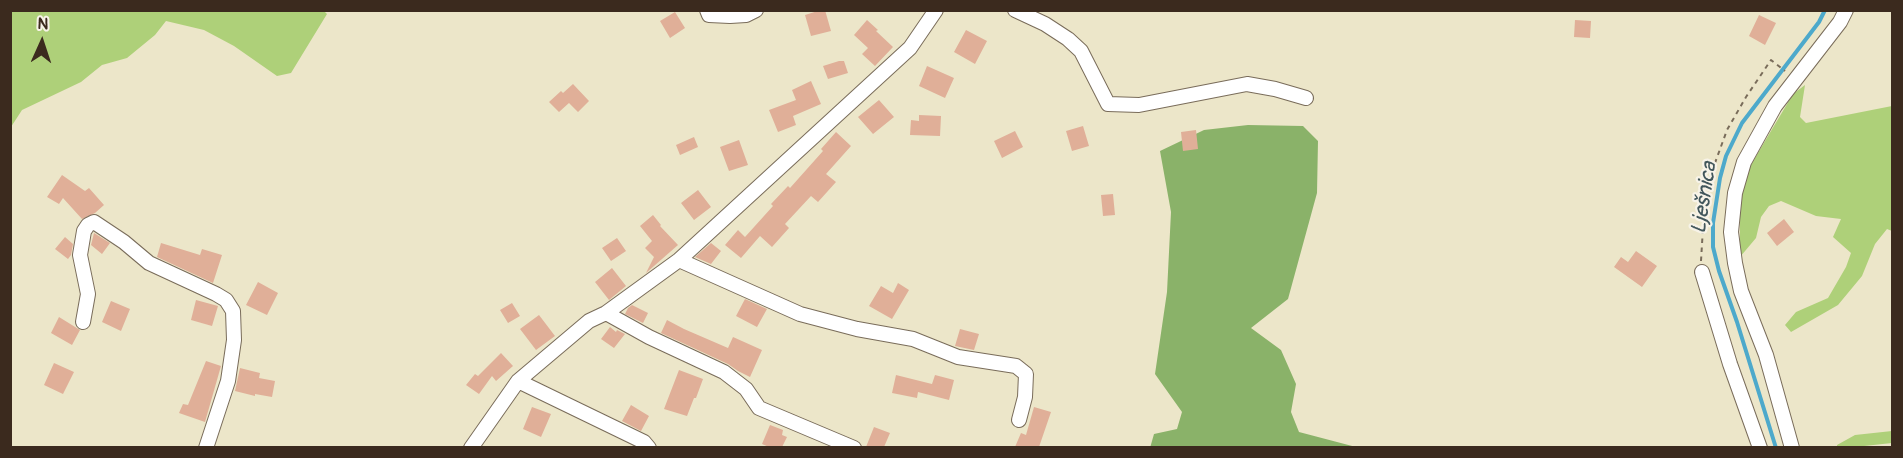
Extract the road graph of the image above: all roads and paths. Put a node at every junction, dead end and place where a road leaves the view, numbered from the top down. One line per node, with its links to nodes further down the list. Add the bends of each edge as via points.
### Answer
1 (706, 10): 2 (street, via 709,15 730,16)
2 (756, 10)
3 (936, 10): 8 (street, via 910,48)
4 (1015, 10): 7 (street, via 1045,24 1081,51 1108,104 1138,105 1247,84)
5 (1846, 10): 6 (street)
6 (1795, 79): 9 (path, via 1771,60 1727,130 1704,211); 19 (street, via 1744,162 1735,193 1731,232 1741,291 1766,355)
7 (1306, 98)
8 (679, 260): 10 (street); 13 (street, via 800,314 912,339 958,357 1016,366 1026,374)
9 (1702, 272): 18 (street)
10 (606, 313): 12 (street, via 589,321); 17 (street, via 724,372 746,389 759,408)
11 (83, 322): 14 (street, via 88,294 80,255 84,231 94,222 149,263 226,300 233,311 234,340 228,381)
12 (518, 381): 15 (street); 16 (street)
13 (1019, 420)
14 (206, 447)
15 (471, 447)
16 (649, 447)
17 (854, 447)
18 (1760, 447)
19 (1792, 447)

